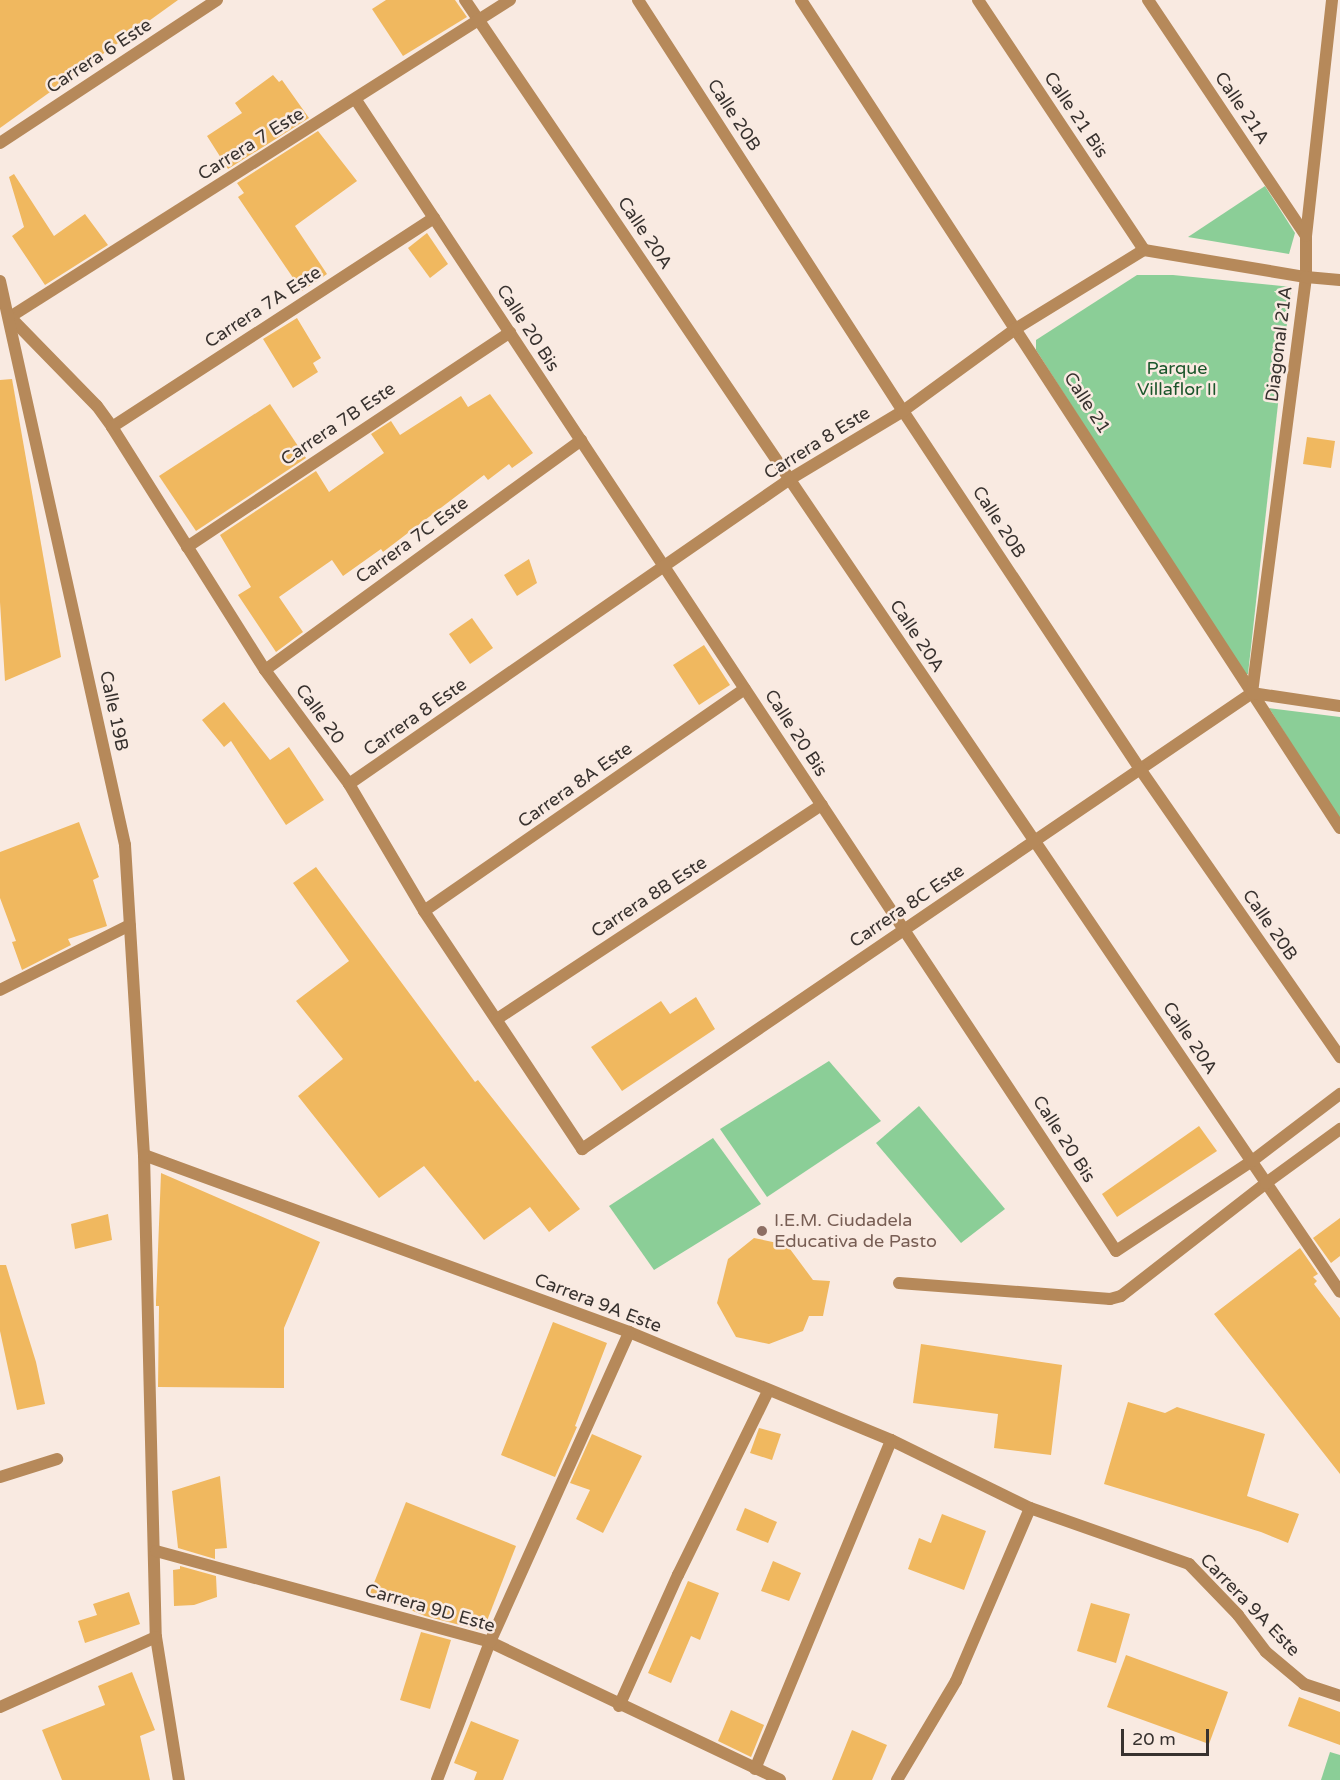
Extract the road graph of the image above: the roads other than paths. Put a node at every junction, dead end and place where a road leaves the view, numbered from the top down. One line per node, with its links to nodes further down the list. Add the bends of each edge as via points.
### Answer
1 (217, 0): 12 (street, Carrera 6 Este)
2 (465, 0): 10 (street, Calle 20A)
3 (510, 0): 10 (street, Carrera 7 Este)
4 (639, 0): 22 (street, Calle 20B)
5 (801, 0): 20 (street, Calle 21)
6 (978, 0): 15 (street, Calle 21 Bis)
7 (1148, 0): 14 (street, Calle 21A)
8 (1323, 0): 9 (street)
9 (1331, 5): 14 (street, Diagonal 21A)
10 (479, 21): 11 (street, Carrera 7 Este); 25 (street, Calle 20A)
11 (356, 100): 13 (street, Calle 20 Bis); 19 (street, Carrera 7 Este)
12 (0, 143)
13 (434, 218): 21 (street, Calle 20 Bis); 23 (street, Carrera 7A Este)
14 (1306, 236): 16 (street, Diagonal 21A)
15 (1144, 249): 16 (street); 20 (street, Carrera 8 Este)
16 (1306, 277): 17 (street); 30 (street, Diagonal 21A)
17 (1340, 280)
18 (0, 281): 19 (street, Calle 19B)
19 (10, 317): 23 (street, Calle 20, via 97,406); 38 (street, Calle 19B, via 125,845)
20 (1017, 328): 22 (street, Carrera 8 Este); 30 (street, Calle 21)
21 (510, 332): 24 (street, Calle 20 Bis); 26 (street, Carrera 7B Este)
22 (903, 411): 25 (street, Carrera 8 Este); 32 (street, Calle 20B)
23 (112, 427): 26 (street, Calle 20)
24 (580, 440): 27 (street, Calle 20 Bis); 28 (street, Carrera 7C Este)
25 (790, 479): 27 (street, Carrera 8 Este); 36 (street, Calle 20A)
26 (187, 547): 28 (street, Calle 20)
27 (665, 567): 29 (street, Calle 20 Bis); 33 (street, Carrera 8 Este)
28 (265, 670): 33 (street, Calle 20)
29 (745, 689): 34 (street, Calle 20 Bis); 37 (street, Carrera 8A Este)
30 (1252, 693): 31 (street); 32 (street, Carrera 8C Este); 35 (street, Calle 21)
31 (1340, 706)
32 (1140, 769): 36 (street, Carrera 8C Este); 42 (street, Calle 20B)
33 (350, 784): 37 (street, Calle 20)
34 (822, 805): 39 (street, Calle 20 Bis); 41 (street, Carrera 8B Este)
35 (1340, 828)
36 (1034, 841): 39 (street, Carrera 8C Este); 47 (street, Calle 20A)
37 (424, 911): 41 (street, Calle 20)
38 (130, 925): 40 (street); 46 (street, Calle 19B)
39 (904, 929): 45 (street, Carrera 8C Este); 47 (street, Calle 20 Bis, via 1116,1251)
40 (0, 990)
41 (497, 1019): 45 (street, Calle 20)
42 (1340, 1057)
43 (1340, 1094): 47 (street)
44 (1340, 1129): 48 (street)
45 (582, 1149)
46 (144, 1155): 51 (street, Carrera 9A Este); 57 (street, Calle 19B)
47 (1252, 1161): 48 (street, Calle 20A)
48 (1266, 1183): 49 (street, via 1121,1296 1110,1299); 50 (street, Calle 20A)
49 (899, 1282)
50 (1340, 1292)
51 (629, 1332): 52 (street, Carrera 9A Este); 59 (street)
52 (768, 1390): 53 (street, Carrera 9A Este); 61 (street)
53 (891, 1440): 56 (street, Carrera 9A Este); 63 (street)
54 (57, 1459): 55 (street)
55 (0, 1477)
56 (1030, 1508): 60 (street, Carrera 9A Este, via 1189,1564 1238,1615 1266,1653 1304,1684); 67 (street, via 956,1681)
57 (156, 1551): 58 (street, Calle 19B); 59 (street, Carrera 9D Este)
58 (156, 1637): 62 (street); 64 (street, Calle 19B)
59 (490, 1642): 61 (street, Carrera 9D Este); 65 (street)
60 (1340, 1696)
61 (619, 1706): 63 (street, Carrera 9D Este)
62 (0, 1707)
63 (755, 1769): 66 (street, Carrera 9D Este)
64 (180, 1780)
65 (437, 1780)
66 (780, 1780)
67 (897, 1780)

